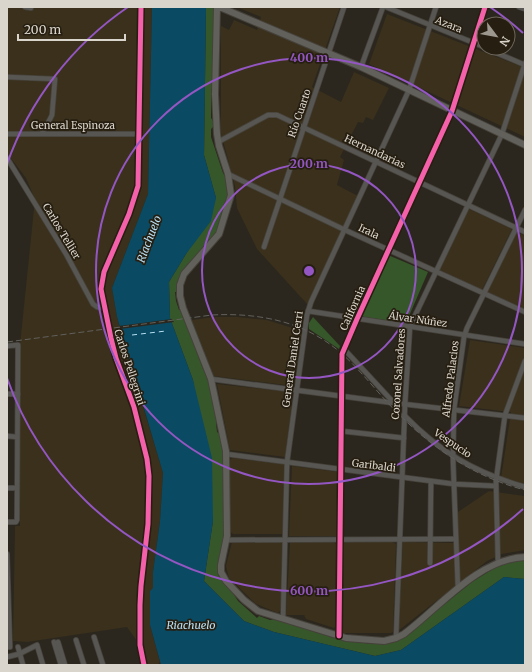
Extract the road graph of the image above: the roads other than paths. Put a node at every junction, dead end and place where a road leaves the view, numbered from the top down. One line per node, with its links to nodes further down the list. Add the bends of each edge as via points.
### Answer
1 (141, 7): 23 (street, Carlos Pellegrini)
2 (217, 7): 13 (main road); 25 (main road, via 215,94)
3 (344, 7): 13 (street, Río Cuarto)
4 (383, 7): 16 (street)
5 (386, 7): 10 (street, Azara)
6 (436, 7): 10 (street, General Daniel Cerri)
7 (484, 7): 11 (street, California)
8 (519, 7): 9 (street)
9 (525, 9)
10 (430, 26): 11 (street, Azara); 18 (street, General Daniel Cerri)
11 (473, 43): 12 (street, Azara); 19 (street, California)
12 (476, 44)
13 (329, 53): 16 (main road); 20 (street, Río Cuarto)
14 (505, 56): 15 (street, Azara)
15 (525, 64): 24 (street, Coronel Salvadores)
16 (361, 67): 18 (main road)
17 (7, 77): 21 (street, via 55,79 52,115)
18 (409, 90): 19 (main road); 28 (street, General Daniel Cerri)
19 (452, 111): 24 (main road); 30 (street, California)
20 (304, 128): 25 (street, Hernandarias, via 272,114); 28 (street, Hernandarias); 31 (street, Río Cuarto)
21 (42, 133): 22 (street, General Espinoza); 23 (street, General Espinoza)
22 (7, 134)
23 (139, 134): 41 (street, Carlos Pellegrini, via 137,190 104,272 101,289)
24 (502, 134): 26 (main road); 32 (street, Coronel Salvadores)
25 (218, 142): 29 (main road)
26 (525, 145)
27 (7, 158): 41 (street, Carlos Tellier, via 66,254 93,304)
28 (376, 162): 30 (street, Hernandarias); 35 (street, General Daniel Cerri)
29 (228, 174): 31 (street, Irala); 51 (main road, via 231,195 221,230 186,271 180,289 183,308)
30 (420, 182): 32 (street, Hernandarias); 38 (street, California)
31 (280, 199): 35 (street, Irala); 37 (street, Río Cuarto)
32 (468, 205): 34 (street, Hernandarias); 39 (street, Coronel Salvadores)
33 (525, 210): 34 (street, Alfredo Palacios)
34 (516, 228): 36 (street, Hernandarias); 40 (street, Alfredo Palacios)
35 (345, 230): 38 (street, Irala); 42 (street, General Daniel Cerri)
36 (525, 232)
37 (264, 247)
38 (388, 249): 39 (street, Irala); 44 (street, California)
39 (436, 270): 40 (street, Irala); 45 (street, Coronel Salvadores)
40 (484, 293): 43 (street, Irala); 46 (street, Alfredo Palacios)
41 (104, 308): 106 (street, Carlos Pellegrini, via 115,353 134,407 149,476 148,529 140,601 140,645)
42 (308, 311): 44 (street, Álvar Núñez); 52 (street, General Daniel Cerri)
43 (525, 312)
44 (357, 319): 45 (street, Álvar Núñez); 49 (street, California)
45 (410, 326): 46 (street, Álvar Núñez); 57 (street, Coronel Salvadores)
46 (465, 335): 47 (street, Álvar Núñez); 58 (street, Alfredo Palacios)
47 (525, 344)
48 (7, 346): 54 (street, via 18,345)
49 (344, 349): 55 (street, California); 56 (street)
50 (525, 361): 60 (street)
51 (211, 379): 52 (street); 66 (main road)
52 (296, 390): 55 (street); 68 (street, General Daniel Cerri)
53 (7, 394): 54 (street)
54 (18, 394): 64 (street)
55 (342, 396): 56 (street); 62 (street, California)
56 (394, 403): 57 (street)
57 (405, 404): 58 (street); 59 (street, Coronel Salvadores)
58 (454, 409): 60 (street); 67 (street, Alfredo Palacios)
59 (404, 415): 65 (street, Coronel Salvadores); 67 (street, Vespucio, via 430,440)
60 (505, 416): 61 (street); 71 (street)
61 (525, 418)
62 (341, 431): 65 (street); 69 (street, California)
63 (7, 436): 64 (street)
64 (17, 437): 77 (street)
65 (404, 438): 70 (street, Coronel Salvadores)
66 (226, 454): 68 (street, Garibaldi); 83 (main road)
67 (453, 456): 71 (street, Vespucio); 73 (street, Alfredo Palacios)
68 (287, 462): 69 (street, Garibaldi); 84 (street, General Daniel Cerri)
69 (341, 469): 70 (street, Garibaldi); 79 (street, California)
70 (402, 477): 72 (street, Garibaldi); 80 (street, Coronel Salvadores)
71 (496, 478): 74 (street); 75 (street)
72 (431, 481): 73 (street, Garibaldi); 81 (street)
73 (454, 484): 74 (street, Garibaldi); 82 (street, Alfredo Palacios)
74 (496, 486): 88 (street)
75 (525, 487)
76 (7, 488): 77 (street)
77 (17, 488): 78 (street, via 16,522)
78 (7, 522)
79 (340, 539): 80 (street); 84 (street); 92 (street, California)
80 (399, 539): 81 (street); 94 (street, Coronel Salvadores)
81 (430, 539): 82 (street); 87 (street)
82 (456, 539): 90 (street, Alfredo Palacios)
83 (227, 540): 84 (street); 91 (main road, via 221,568 226,581 258,611)
84 (286, 540): 91 (street, General Daniel Cerri)
85 (7, 554): 89 (street)
86 (525, 557): 88 (main road)
87 (430, 563)
88 (498, 563): 90 (main road, via 483,570)
89 (7, 583): 96 (street)
90 (458, 589): 94 (main road)
91 (283, 619): 92 (main road)
92 (339, 636): 94 (main road, via 384,641)
93 (94, 637): 105 (street)
94 (396, 638)
95 (76, 640): 104 (street)
96 (8, 645)
97 (18, 647): 98 (street)
98 (19, 654): 99 (street); 100 (street); 101 (street, via 37,645)
99 (7, 656)
100 (23, 665)
101 (43, 665)
102 (61, 665): 103 (street, via 56,642)
103 (65, 665)
104 (84, 665)
105 (103, 665)
106 (144, 665)

